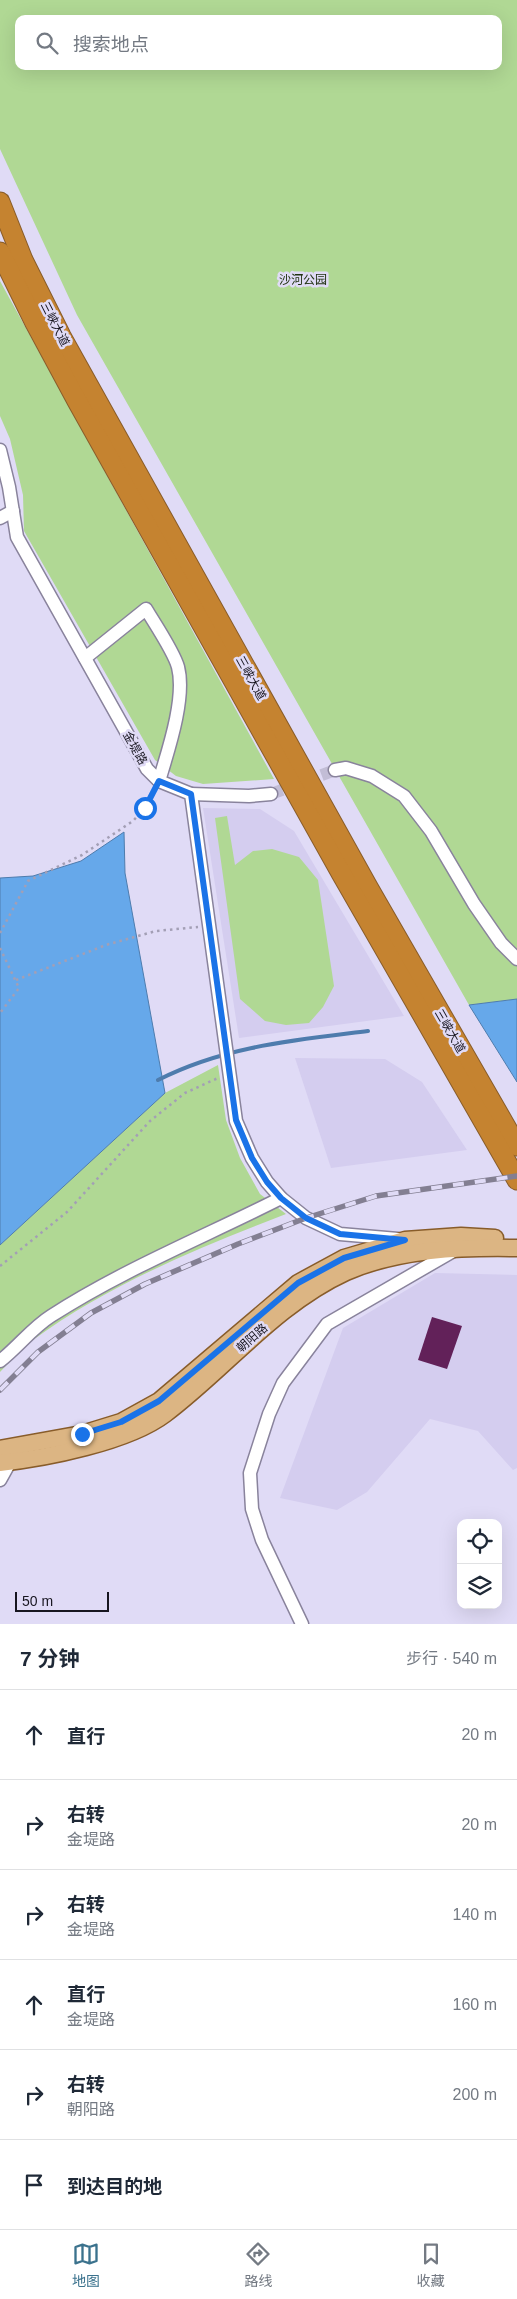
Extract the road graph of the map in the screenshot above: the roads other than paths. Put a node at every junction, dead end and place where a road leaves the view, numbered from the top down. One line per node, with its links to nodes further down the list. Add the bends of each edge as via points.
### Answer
1 (0, 202): 12 (highway, 三峡大道, via 23,260 61,336 363,878)
2 (0, 252): 13 (highway, 三峡大道, via 77,401)
3 (0, 450): 4 (street, 金堤路)
4 (8, 505): 5 (street); 6 (street, 金堤路, via 17,537)
5 (0, 518)
6 (85, 658): 8 (street, 金堤路, via 147,769); 8 (street, via 146,609 178,665 181,682 173,732)
7 (335, 770): 11 (street, via 346,768 372,776 404,796 431,831 474,904)
8 (159, 781): 9 (street, 金堤路)
9 (191, 794): 10 (street); 14 (street, via 224,1046 240,1128 252,1158)
10 (271, 794)
11 (517, 959)
12 (517, 1146)
13 (517, 1180)
14 (281, 1198): 15 (street, via 306,1218 340,1234); 18 (street, via 175,1247 88,1294 49,1317)
15 (405, 1240): 16 (main road, 朝阳路, via 461,1236); 19 (main road, 朝阳路, via 344,1258 298,1283 159,1401 121,1422)
16 (517, 1246): 17 (main road, 朝阳路)
17 (460, 1248): 19 (main road, 朝阳路, via 407,1254 347,1272 301,1298 164,1415 124,1436 63,1452); 21 (street, via 327,1324 283,1383 269,1414 250,1473 251,1502 262,1540)
18 (0, 1361)
19 (3, 1458): 20 (street)
20 (0, 1480)
21 (302, 1624)

